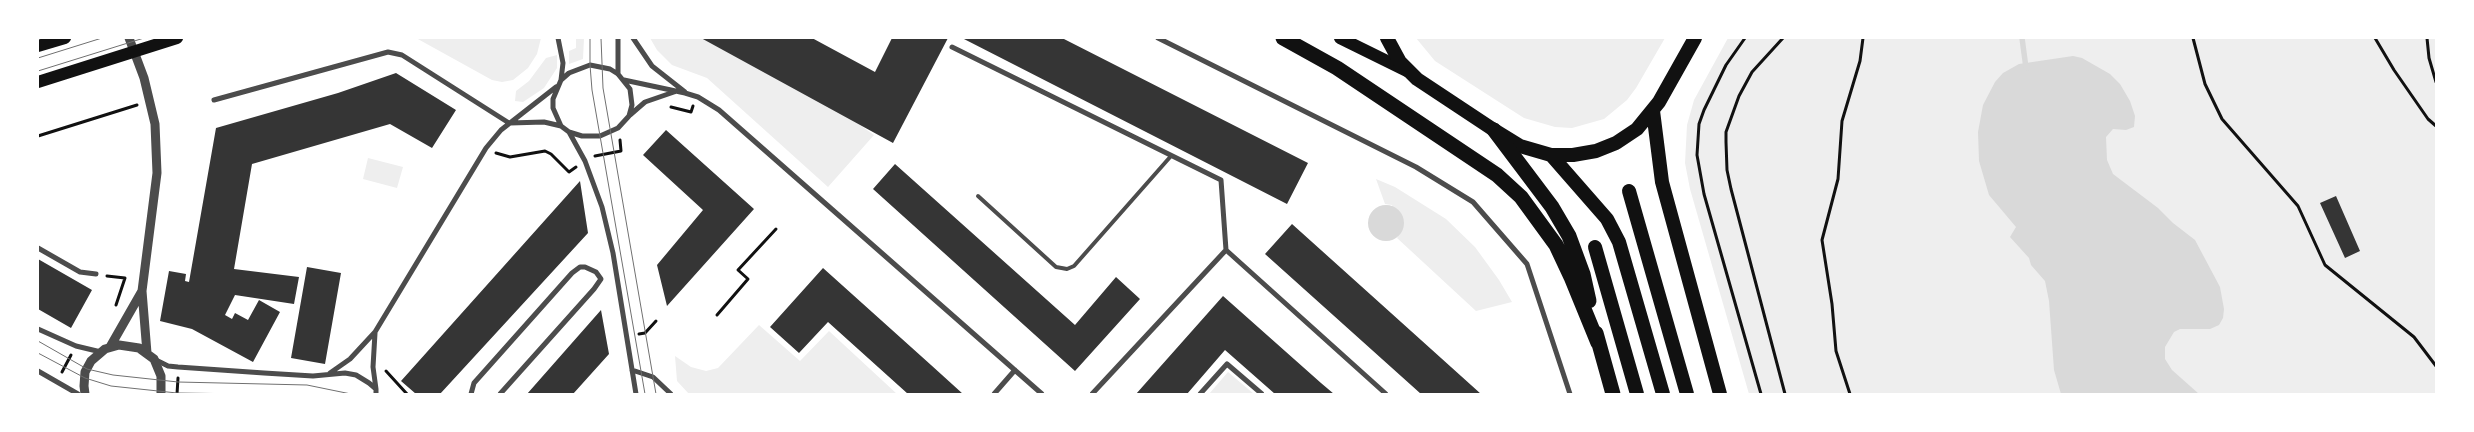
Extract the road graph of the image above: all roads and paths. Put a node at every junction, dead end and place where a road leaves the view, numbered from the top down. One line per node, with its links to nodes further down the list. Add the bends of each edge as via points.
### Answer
1 (64, 38): 18 (main road)
2 (129, 38): 30 (street)
3 (177, 38): 24 (main road)
4 (558, 38): 22 (street, via 563,63)
5 (618, 38): 21 (street)
6 (633, 38): 28 (street, via 652,66)
7 (1158, 38): 76 (street, via 1416,167 1473,202 1527,264)
8 (1282, 38): 54 (highway, via 1336,68 1488,170 1521,197 1556,245)
9 (1340, 38): 20 (main road)
10 (1387, 38): 20 (highway)
11 (1696, 38): 31 (highway)
12 (1745, 38): 82 (path, via 1726,65 1704,110 1697,155 1704,194)
13 (1783, 38): 83 (path, via 1752,72 1736,105 1726,132 1726,142 1731,189)
14 (1863, 38): 84 (path, via 1860,61 1842,121 1838,179 1822,240 1836,351)
15 (2193, 38): 57 (path, via 2205,84 2222,119 2298,206 2325,265 2414,337)
16 (2375, 38): 35 (path, via 2428,119)
17 (2427, 38): 25 (path)
18 (38, 46)
19 (952, 47): 40 (street)
20 (1409, 72): 36 (highway)
21 (618, 74): 22 (street, via 590,65 569,73); 23 (street)
22 (561, 80): 26 (street)
23 (624, 80): 27 (street, via 658,85); 32 (street, via 632,96)
24 (38, 82)
25 (2436, 82)
26 (556, 87): 33 (street); 34 (street, via 553,108)
27 (675, 92): 28 (street); 32 (street, via 645,102)
28 (685, 93): 59 (street, via 719,110)
29 (214, 100): 33 (street, via 388,52 402,55)
30 (149, 101): 38 (path); 48 (street, via 155,124 157,173)
31 (1653, 111): 39 (highway, via 1637,129 1616,143 1596,151); 81 (highway, via 1662,182)
32 (629, 116): 37 (street, via 618,128 600,136)
33 (509, 123): 34 (street, via 544,122); 52 (street, via 486,148)
34 (562, 126): 37 (street)
35 (2436, 126)
36 (1494, 130): 39 (highway, via 1520,146); 54 (highway, via 1552,207 1569,236 1583,274)
37 (569, 132): 53 (street, via 585,161 602,207)
38 (38, 136)
39 (1551, 155): 79 (highway, via 1607,219 1619,242)
40 (1171, 156): 42 (lane, via 1074,266 1064,270 1056,267); 46 (street, via 1221,180)
41 (1629, 191): 80 (highway)
42 (978, 196)
43 (776, 229): 49 (path, via 738,270 748,279)
44 (38, 248): 47 (street, via 80,272)
45 (1595, 248): 78 (highway)
46 (1226, 250): 72 (street); 75 (street)
47 (96, 274)
48 (142, 291): 55 (street); 56 (street)
49 (717, 315)
50 (656, 321): 53 (path, via 645,333)
51 (38, 329): 55 (street, via 76,346)
52 (375, 332): 61 (street, via 350,359); 62 (street, via 373,367)
53 (626, 336): 58 (street)
54 (1598, 343): 77 (highway)
55 (105, 349): 56 (street, via 129,345); 64 (street, via 86,372)
56 (150, 356): 61 (street, via 168,366 178,367 313,376); 65 (street, via 161,376)
57 (2436, 366)
58 (632, 370): 68 (street); 69 (street, via 653,377)
59 (1015, 370): 70 (street); 71 (street)
60 (38, 371): 63 (street)
61 (330, 373): 62 (street, via 356,375 369,382)
62 (376, 392)
63 (78, 394)
64 (85, 394)
65 (161, 394)
66 (471, 394): 67 (street, via 474,383 572,273 580,267 596,272 601,279 594,289)
67 (500, 394)
68 (636, 394)
69 (670, 394)
70 (994, 394)
71 (1042, 394)
72 (1092, 394)
73 (1200, 394): 74 (street, via 1228,364)
74 (1262, 394)
75 (1386, 394)
76 (1570, 394)
77 (1613, 394)
78 (1637, 394)
79 (1663, 394)
80 (1687, 394)
81 (1720, 394)
82 (1761, 394)
83 (1785, 394)
84 (1850, 394)

